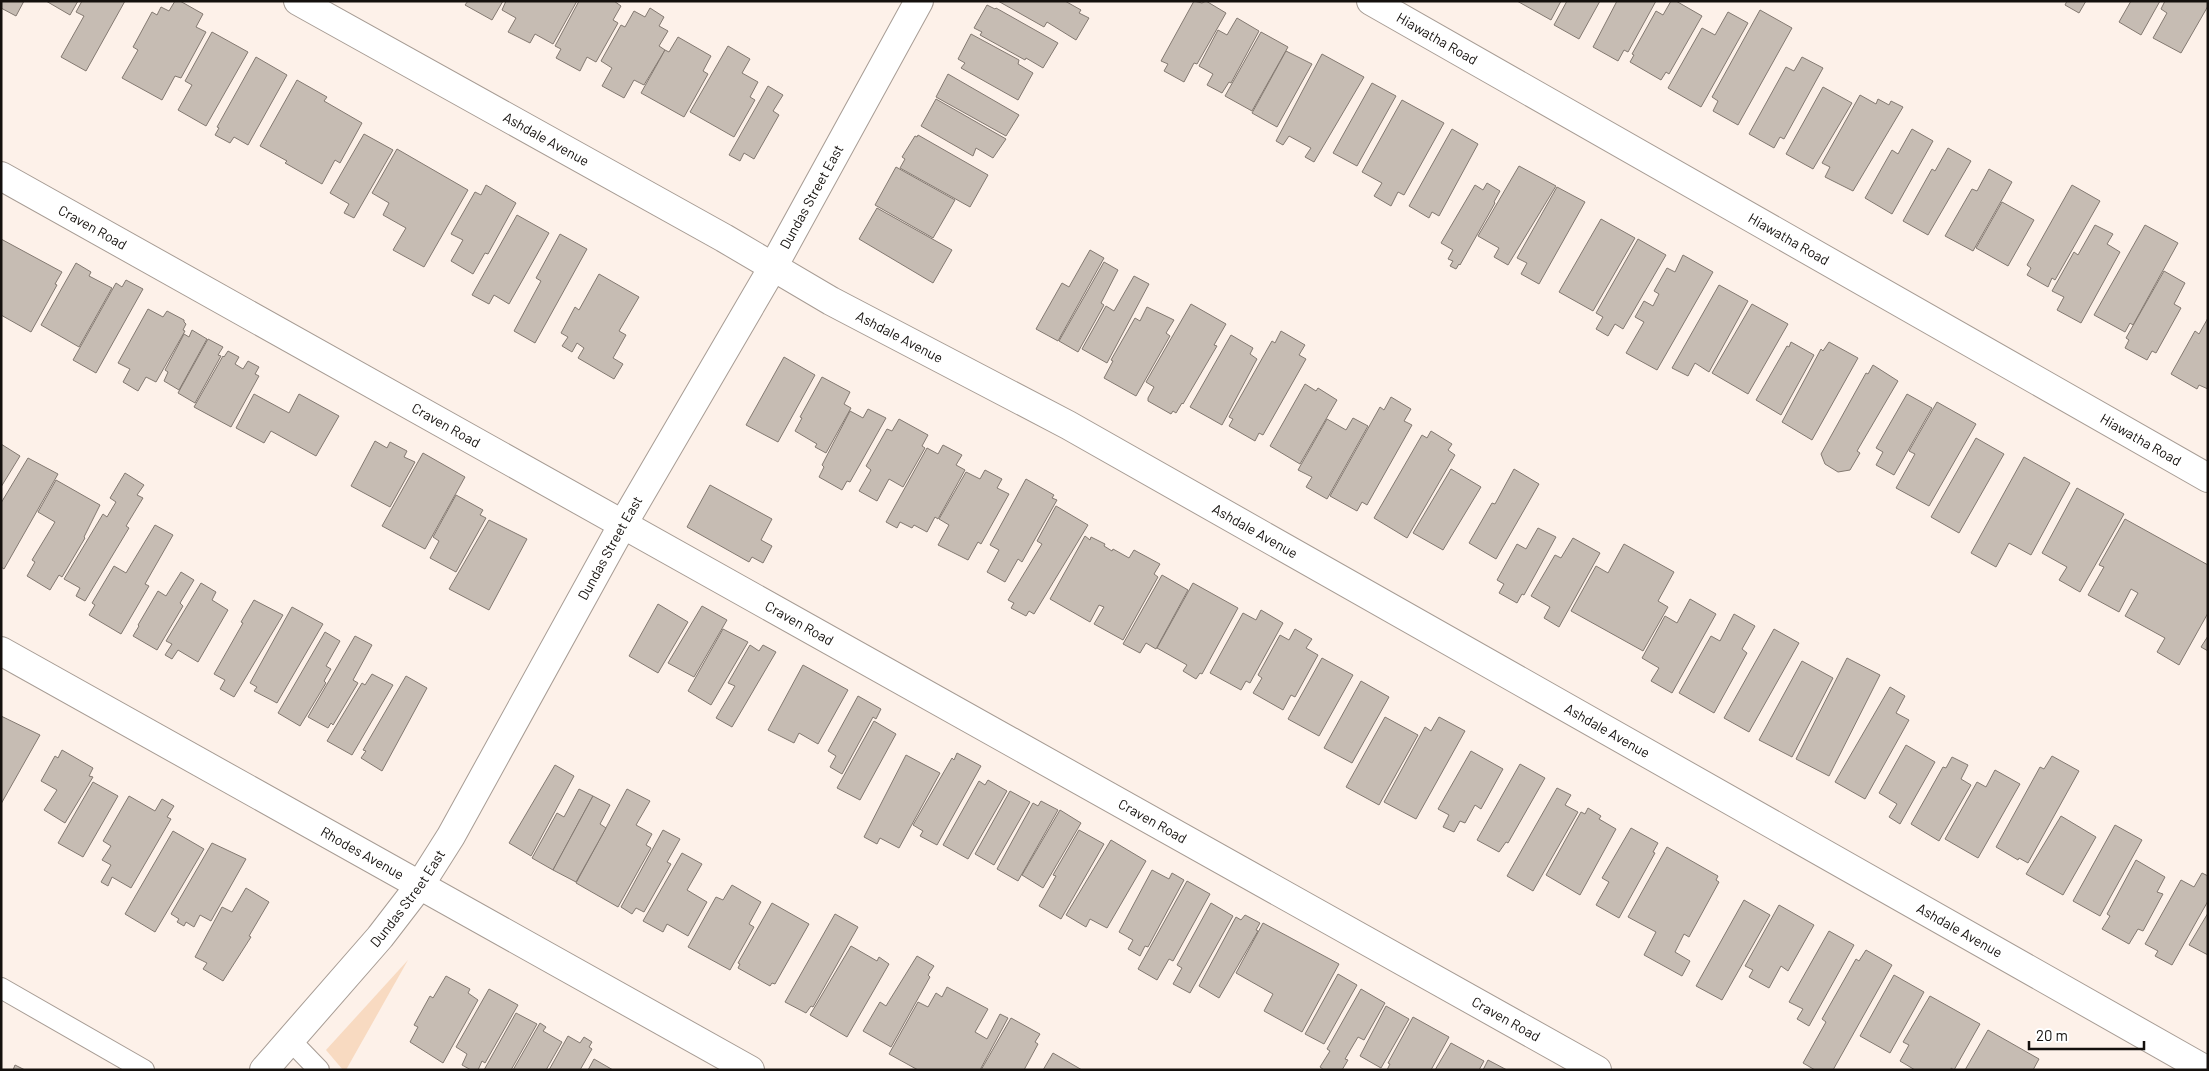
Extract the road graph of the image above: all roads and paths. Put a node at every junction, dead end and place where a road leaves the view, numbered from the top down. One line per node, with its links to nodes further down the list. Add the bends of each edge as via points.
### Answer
1 (298, 1): 5 (street, Ashdale Avenue)
2 (920, 1): 5 (street, Dundas Street East)
3 (1371, 1): 6 (street, Hiawatha Road)
4 (1, 176): 7 (street, Craven Road)
5 (773, 267): 7 (street, Dundas Street East); 17 (street, Ashdale Avenue, via 831,301 1068,425)
6 (2208, 478)
7 (624, 524): 9 (street, Dundas Street East, via 451,836); 16 (street, Craven Road)
8 (1, 651): 9 (street, Rhodes Avenue)
9 (420, 885): 11 (street, Dundas Street East, via 380,937); 15 (street, Rhodes Avenue)
10 (1, 988): 12 (lane)
11 (290, 1040): 13 (street, Dundas Street East); 14 (lane)
12 (144, 1070)
13 (264, 1070)
14 (319, 1070)
15 (750, 1070)
16 (1597, 1070)
17 (2206, 1070)

